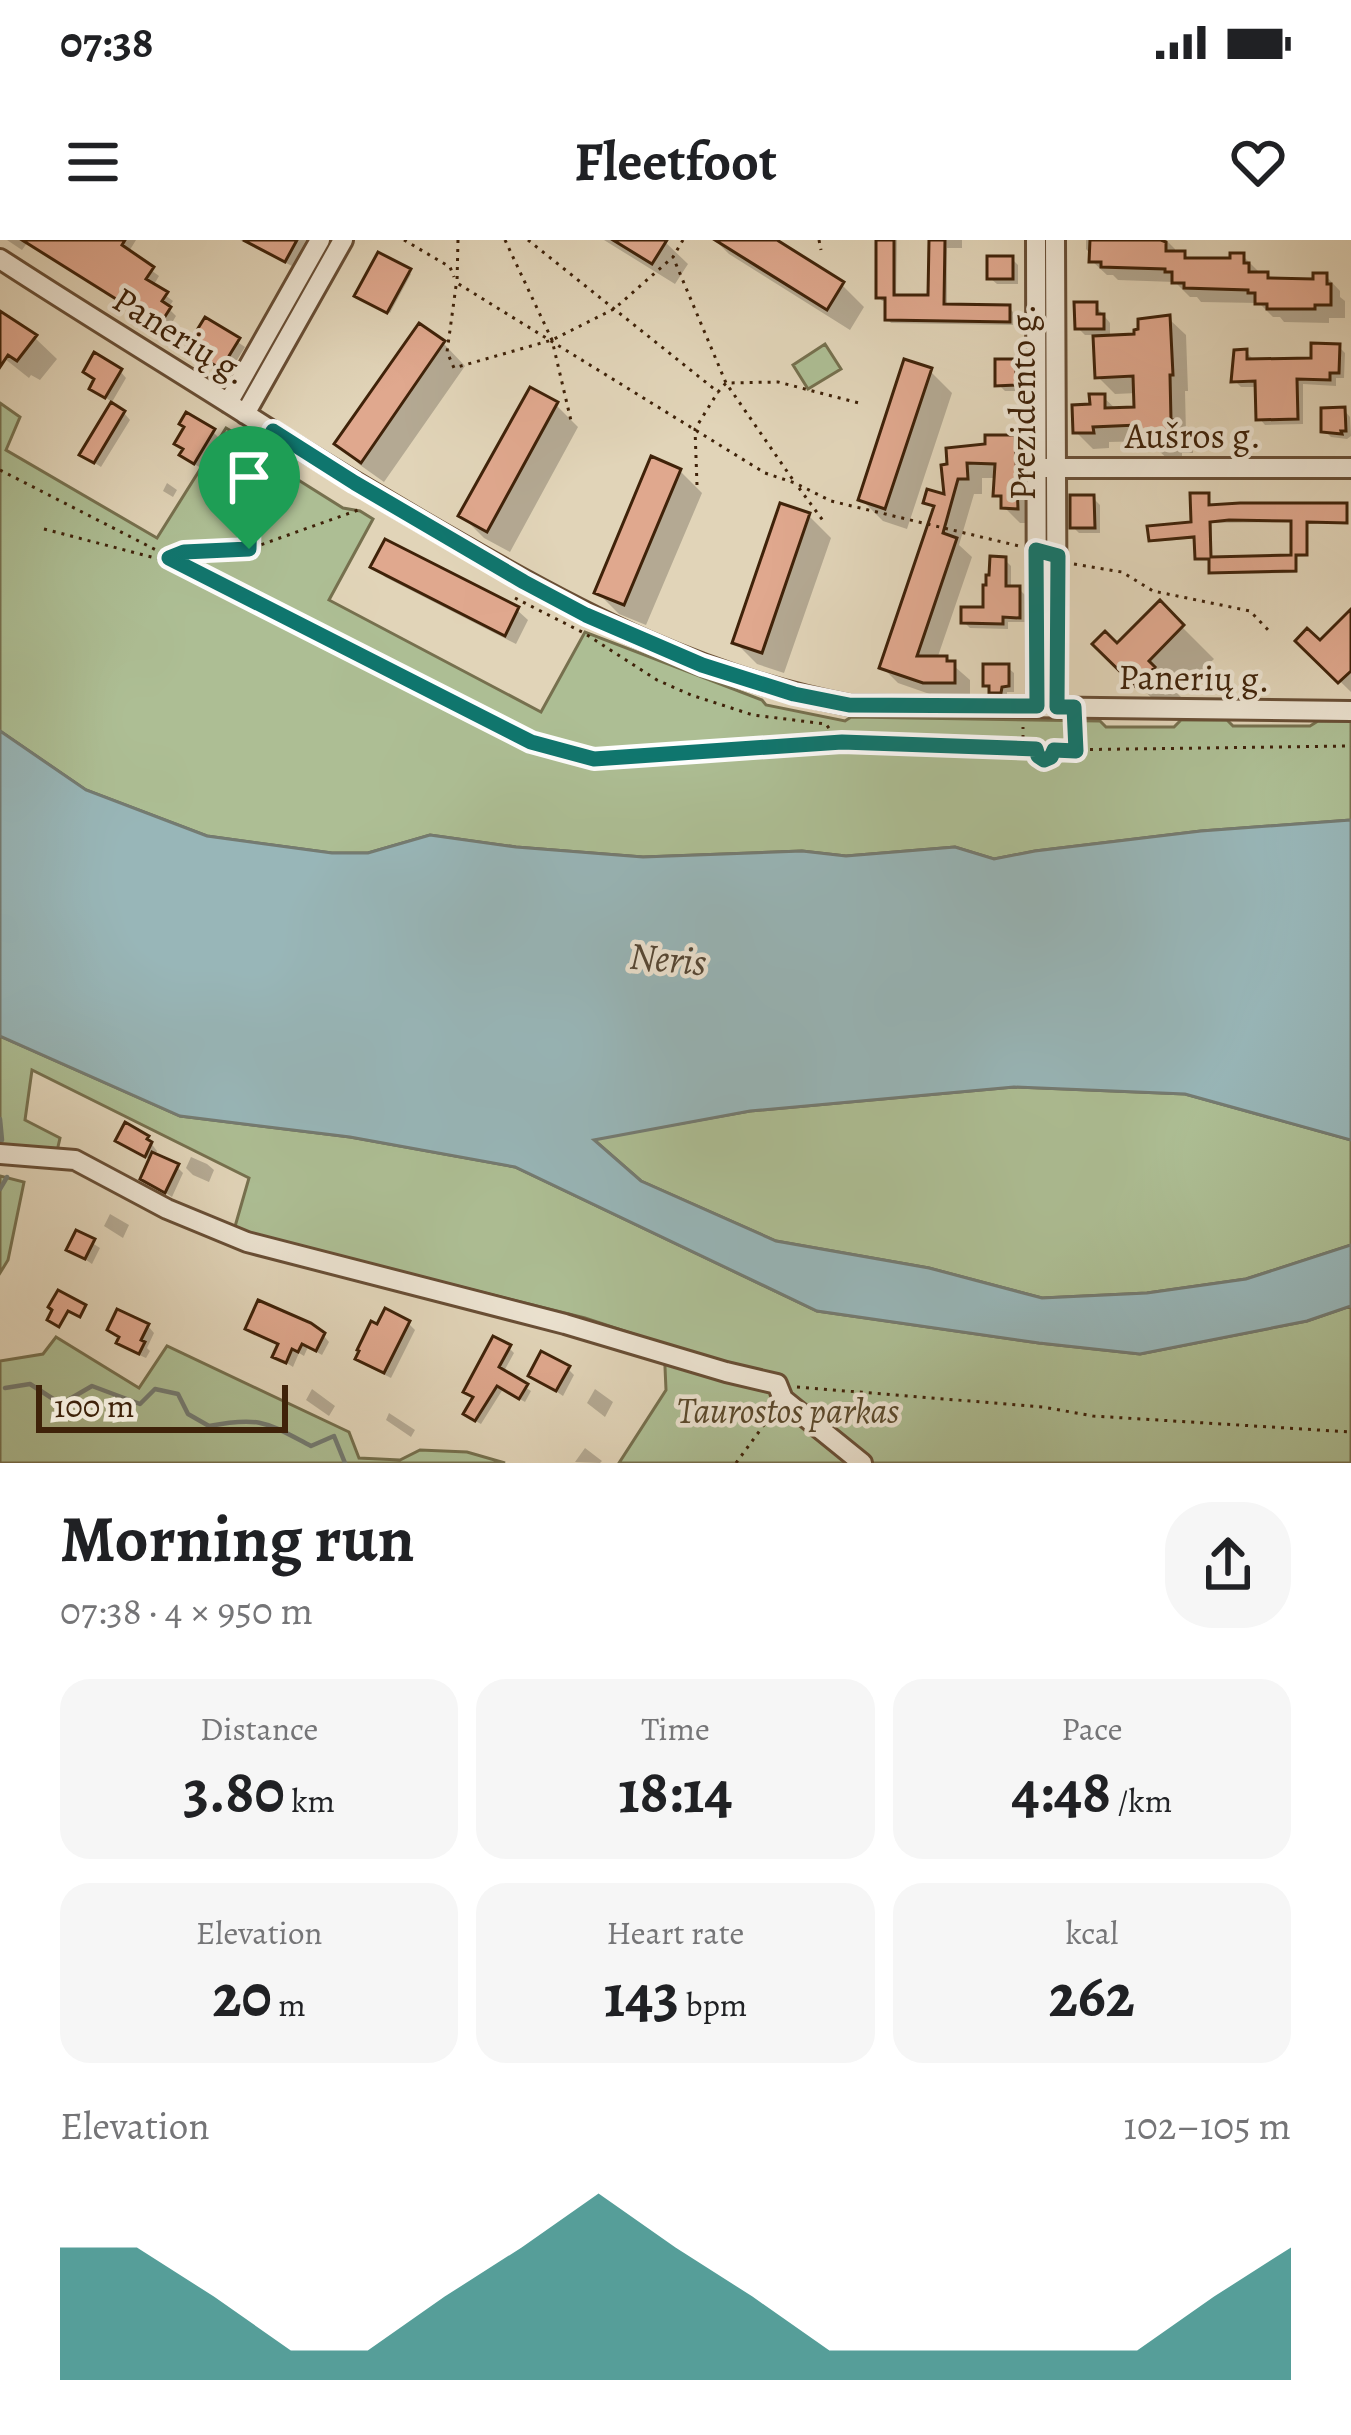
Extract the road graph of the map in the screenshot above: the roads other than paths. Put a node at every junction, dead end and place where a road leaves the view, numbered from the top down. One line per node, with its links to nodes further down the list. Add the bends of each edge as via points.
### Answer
1 (320, 240): 6 (street)
2 (343, 240): 6 (street)
3 (1036, 240): 8 (street, Prezidento g.)
4 (1055, 240): 8 (street, Prezidento g.)
5 (0, 260): 6 (street, Panerių g.)
6 (237, 409): 9 (street, Panerių g., via 524,582 702,665 849,705)
7 (1351, 467): 8 (street, Aušros g.)
8 (1045, 469): 9 (street, Prezidento g., via 1036,550); 9 (street, Prezidento g., via 1058,556)
9 (1048, 707): 10 (street, Panerių g.)
10 (1351, 711)
11 (0, 1154): 12 (street, via 75,1160 247,1242 725,1372 780,1392)
12 (862, 1463)

